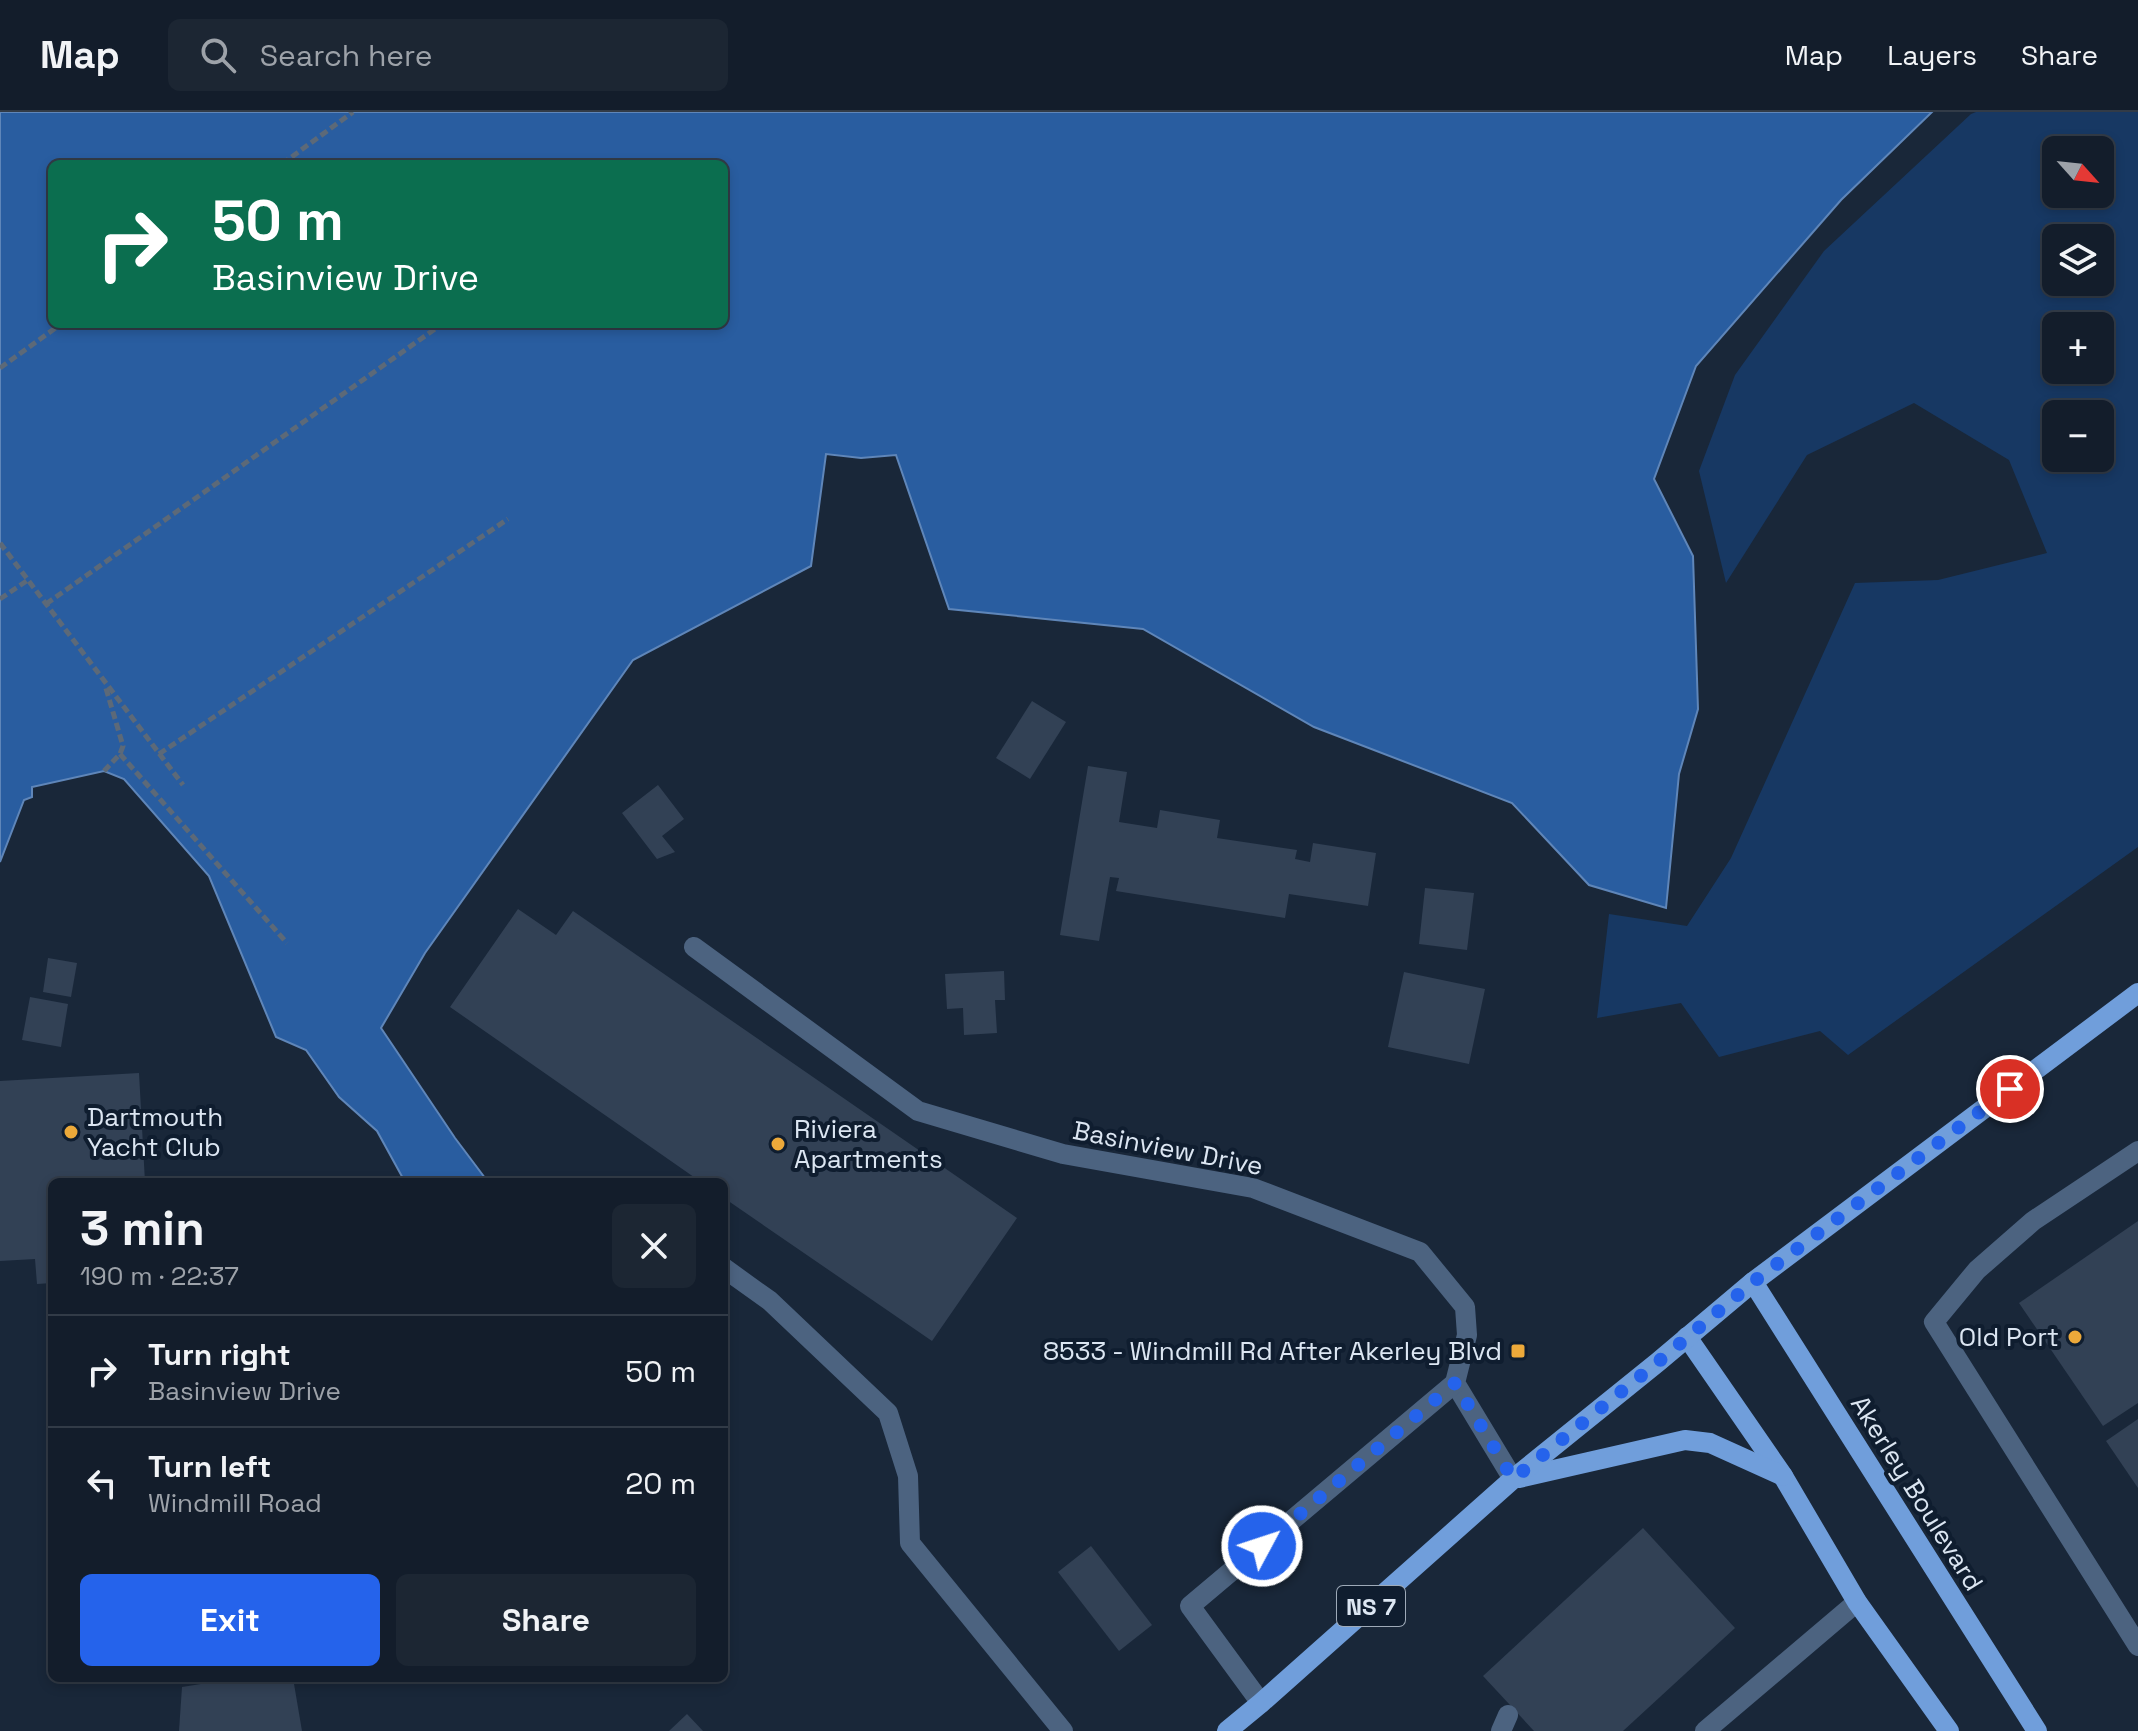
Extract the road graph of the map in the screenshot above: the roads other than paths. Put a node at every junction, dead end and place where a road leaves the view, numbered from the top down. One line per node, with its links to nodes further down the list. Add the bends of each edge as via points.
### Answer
1 (694, 947): 7 (street, Basinview Drive, via 918,1111 1063,1154 1253,1188 1420,1252 1465,1307 1467,1335)
2 (2138, 993): 5 (main road, NS 7)
3 (2138, 1151): 11 (street, via 2033,1221 1977,1270 1934,1322)
4 (728, 1271): 13 (street, via 770,1301 888,1413 908,1476 910,1543)
5 (1753, 1282): 6 (main road, NS 7); 17 (main road, Akerley Boulevard)
6 (1687, 1337): 8 (main road); 9 (main road, NS 7)
7 (1455, 1383): 9 (street); 12 (street, via 1190,1606)
8 (1783, 1476): 9 (main road, via 1710,1443 1685,1440); 10 (main road)
9 (1513, 1479): 12 (main road, NS 7)
10 (1857, 1602): 15 (street); 16 (main road)
11 (2138, 1646)
12 (1261, 1703): 14 (main road, NS 7)
13 (1063, 1731)
14 (1227, 1731)
15 (1705, 1731)
16 (1949, 1731)
17 (2037, 1731)

